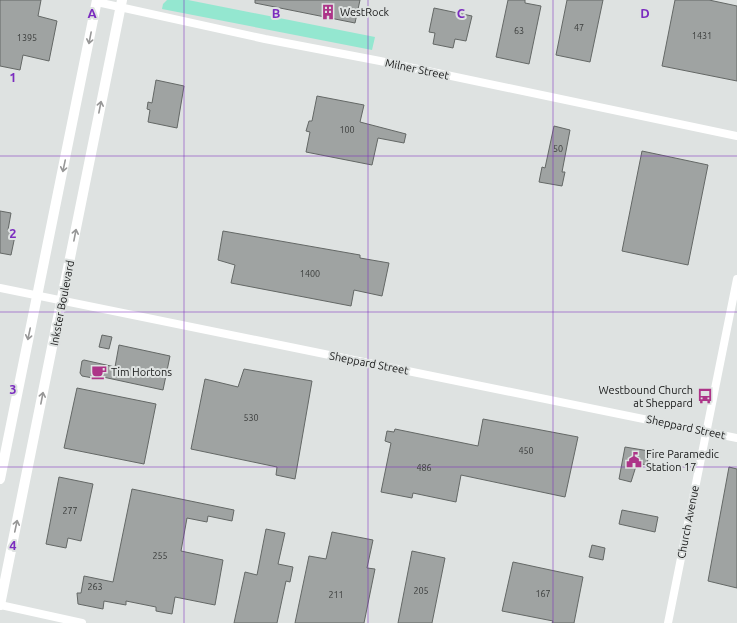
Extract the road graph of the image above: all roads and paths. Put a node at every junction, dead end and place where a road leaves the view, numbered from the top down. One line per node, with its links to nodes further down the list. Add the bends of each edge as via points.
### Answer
1 (97, 1): 2 (street, Milner Street); 6 (main road, one-way to 6)
2 (121, 3): 3 (street, Milner Street, via 265,39); 7 (main road, Inkster Boulevard, one-way to 2)
3 (737, 136)
4 (737, 279): 8 (street, Church Avenue)
5 (0, 288): 6 (street, Sheppard Street)
6 (37, 295): 7 (street, Sheppard Street); 10 (main road, one-way to 10)
7 (62, 300): 8 (street, Sheppard Street); 11 (main road, Inkster Boulevard, one-way to 7)
8 (706, 431): 9 (street, Sheppard Street); 13 (street, Church Avenue)
9 (737, 438)
10 (0, 479)
11 (0, 605): 12 (street)
12 (82, 623)
13 (668, 623)

